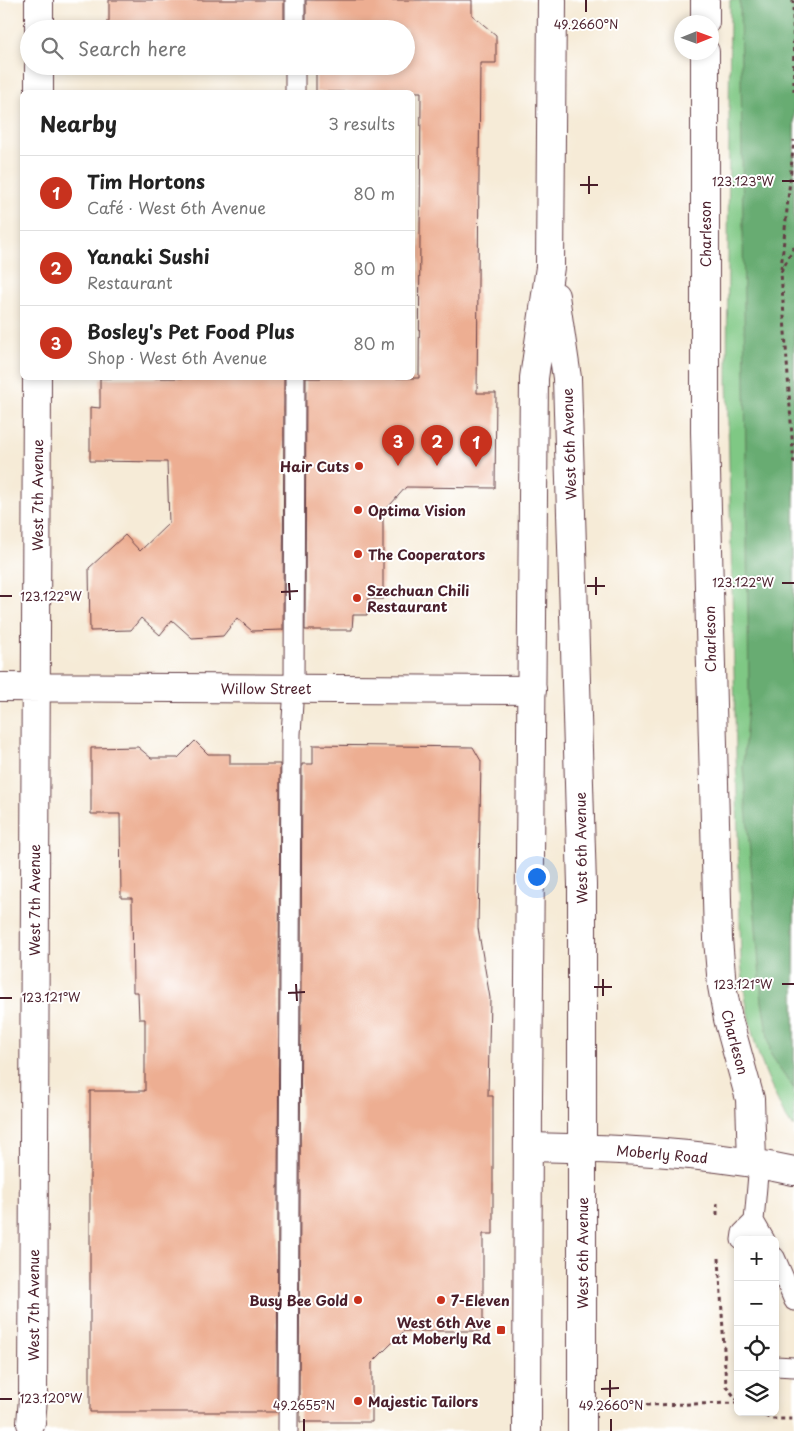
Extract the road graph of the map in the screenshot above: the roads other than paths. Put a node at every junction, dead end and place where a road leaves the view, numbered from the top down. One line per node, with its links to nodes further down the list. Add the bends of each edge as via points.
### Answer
1 (39, 0): 6 (street)
2 (295, 0): 7 (lane)
3 (552, 0): 13 (street, West 6th Avenue)
4 (705, 0): 5 (street)
5 (705, 15)
6 (39, 20)
7 (295, 20)
8 (705, 60): 22 (street, Charleson, via 705,432 718,939 728,1019 750,1099)
9 (39, 75): 11 (street)
10 (295, 75): 12 (lane)
11 (39, 90)
12 (295, 90)
13 (550, 267): 19 (street, West 6th Avenue, via 534,378); 21 (street, West 6th Avenue, via 568,388 582,885)
14 (37, 380): 17 (street, West 7th Avenue)
15 (295, 380): 18 (lane)
16 (0, 687): 17 (street, Willow Street)
17 (36, 687): 18 (street, Willow Street); 31 (street, West 7th Avenue, via 33,1398)
18 (294, 688): 19 (street, Willow Street); 32 (lane, via 291,734)
19 (532, 690): 20 (street, West 6th Avenue)
20 (528, 1147): 21 (street, Moberly Road); 33 (street, West 6th Avenue)
21 (582, 1148): 22 (street, Moberly Road, via 666,1152); 34 (street, West 6th Avenue)
22 (756, 1163): 23 (street, Moberly Road); 24 (lane)
23 (794, 1171)
24 (754, 1221): 25 (lane); 26 (lane)
25 (742, 1236)
26 (763, 1236)
27 (779, 1266): 28 (lane)
28 (794, 1301)
29 (779, 1366): 30 (lane)
30 (794, 1367)
31 (30, 1428)
32 (288, 1431)
33 (527, 1431)
34 (582, 1431)

